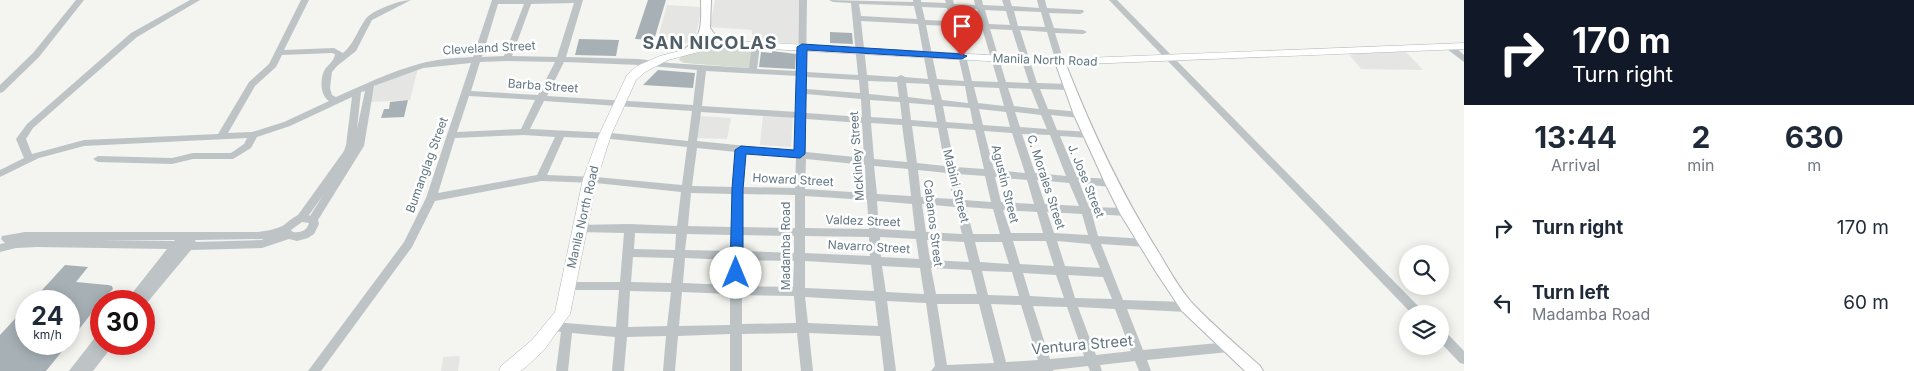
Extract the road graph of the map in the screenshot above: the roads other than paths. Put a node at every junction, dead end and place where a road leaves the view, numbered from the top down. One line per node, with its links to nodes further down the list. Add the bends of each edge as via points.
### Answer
1 (80, 0): 61 (street, via 36,55)
2 (196, 0): 93 (street, via 134,35 35,121 22,139)
3 (305, 0): 37 (street)
4 (407, 0): 47 (street, via 369,19 353,49)
5 (706, 0): 27 (main road)
6 (803, 0): 33 (street, Madamba Road)
7 (833, 0): 8 (street)
8 (855, 0): 14 (street); 21 (street, McKinley Street)
9 (1041, 0): 19 (street)
10 (1113, 0): 42 (street)
11 (496, 1): 12 (street); 43 (street, Bumanglag Street)
12 (529, 1): 13 (street); 40 (street)
13 (579, 1): 44 (street)
14 (887, 1): 15 (street); 22 (street)
15 (918, 2): 16 (street); 23 (street, Mabini Street)
16 (950, 3): 17 (street); 24 (street, Agustin Street)
17 (979, 3): 18 (street); 25 (street, C. Morales Street)
18 (1008, 4): 19 (street); 26 (street, J. Jose Street)
19 (1044, 10): 20 (street); 28 (street)
20 (1080, 12)
21 (858, 18): 22 (street); 36 (street, McKinley Street)
22 (890, 19): 23 (street)
23 (921, 22): 24 (street); 38 (street, Mabini Street)
24 (955, 25): 25 (street); 39 (street, Agustin Street)
25 (984, 26): 26 (street); 41 (street, C. Morales Street)
26 (1014, 28): 28 (street); 46 (street, J. Jose Street)
27 (704, 29): 30 (main road, via 711,37); 35 (main road, via 700,44)
28 (1052, 31): 29 (street); 48 (street)
29 (1083, 32)
30 (727, 44): 31 (highway, Manila North Road); 35 (highway, Manila North Road)
31 (756, 45): 33 (highway, Manila North Road); 51 (street)
32 (1464, 46): 34 (highway, Manila North Road)
33 (802, 47): 36 (highway, Manila North Road); 52 (street, Madamba Road)
34 (1450, 47): 42 (highway, Manila North Road); 45 (street)
35 (688, 51): 49 (highway, Manila North Road)
36 (861, 51): 38 (highway, Manila North Road); 53 (street, McKinley Street)
37 (279, 53): 47 (street, via 334,50 339,53); 89 (street, via 269,70 252,84)
38 (928, 54): 39 (highway, Manila North Road); 55 (street, Mabini Street)
39 (962, 56): 41 (highway, Manila North Road); 56 (street, Agustin Street)
40 (506, 58): 43 (street, Cleveland Street); 44 (street, Cleveland Street)
41 (994, 58): 46 (highway, Manila North Road); 57 (street, C. Morales Street)
42 (1170, 58): 48 (highway, Manila North Road); 160 (street)
43 (476, 59): 58 (street, Cleveland Street, via 421,66); 64 (street, Bumanglag Street)
44 (561, 59): 49 (street, Cleveland Street); 66 (street)
45 (1464, 59)
46 (1026, 60): 48 (highway, Manila North Road); 59 (street, J. Jose Street)
47 (338, 61): 68 (street, via 328,72 326,88 328,96)
48 (1060, 62): 60 (main road)
49 (652, 63): 50 (street, Cleveland Street); 70 (highway, Manila North Road, via 631,78)
50 (702, 67): 51 (street, Cleveland Street); 72 (street)
51 (753, 70): 52 (street)
52 (801, 73): 53 (street); 63 (street, Madamba Road)
53 (862, 76): 54 (street); 65 (street, McKinley Street)
54 (901, 78): 55 (street); 67 (street, Cabanos Street)
55 (933, 81): 56 (street); 69 (street, Mabini Street)
56 (969, 84): 57 (street); 71 (street, Agustin Street)
57 (1003, 85): 59 (street); 73 (street, C. Morales Street)
58 (370, 86): 62 (street, Cleveland Street); 116 (street, via 359,146)
59 (1034, 86): 60 (street); 74 (street, J. Jose Street)
60 (1070, 88): 75 (main road)
61 (0, 90)
62 (357, 91): 68 (street, Cleveland Street); 116 (street, via 351,145)
63 (800, 91): 65 (street); 76 (street, Madamba Road)
64 (466, 93): 66 (street, Barba Street); 86 (street, Bumanglag Street)
65 (865, 97): 67 (street); 77 (street, McKinley Street)
66 (541, 98): 70 (street, Barba Street); 82 (street)
67 (904, 100): 69 (street); 78 (street, Cabanos Street)
68 (335, 101): 85 (street, Cleveland Street, via 287,124)
69 (937, 102): 71 (street); 79 (street, Mabini Street)
70 (619, 104): 72 (street, Barba Street); 87 (highway, Manila North Road)
71 (974, 106): 73 (street); 80 (street, Agustin Street)
72 (698, 110): 76 (street, Barba Street); 90 (street)
73 (1012, 110): 74 (street); 81 (street, C. Morales Street)
74 (1045, 113): 75 (street); 83 (street, J. Jose Street)
75 (1080, 115): 88 (main road)
76 (800, 116): 77 (street, Barba Street); 92 (street, Madamba Road)
77 (867, 121): 78 (street, Barba Street); 95 (street, McKinley Street)
78 (907, 123): 79 (street, Barba Street); 96 (street, Cabanos Street)
79 (942, 126): 80 (street, Barba Street); 97 (street, Mabini Street)
80 (978, 128): 81 (street, Barba Street); 99 (street, Agustin Street)
81 (1016, 130): 83 (street, Barba Street); 100 (street, C. Morales Street)
82 (524, 132): 84 (street); 86 (street)
83 (1053, 133): 88 (street, Barba Street); 103 (street, J. Jose Street)
84 (561, 134): 87 (street); 101 (street)
85 (253, 135): 89 (street, Cleveland Street); 94 (street, via 248,146 234,156 193,156 172,161)
86 (452, 135): 108 (street, Bumanglag Street)
87 (605, 135): 90 (street); 102 (highway, Manila North Road)
88 (1090, 135): 104 (main road)
89 (221, 137): 93 (street, Cleveland Street, via 84,143)
90 (694, 145): 91 (street); 105 (street)
91 (741, 150): 92 (street); 106 (street)
92 (800, 154): 95 (street); 107 (street, Madamba Road)
93 (29, 159): 98 (street, Cleveland Street)
94 (98, 159)
95 (869, 162): 96 (street); 109 (street, McKinley Street)
96 (913, 166): 97 (street); 110 (street, Cabanos Street)
97 (951, 170): 99 (street); 111 (street, Mabini Street)
98 (0, 174)
99 (989, 174): 100 (street); 112 (street, Agustin Street)
100 (1032, 177): 103 (street); 113 (street, C. Morales Street)
101 (541, 178): 102 (street, Howard Street); 108 (street, Howard Street)
102 (590, 180): 105 (street, Howard Street); 117 (highway, Manila North Road)
103 (1072, 180): 104 (street); 114 (street, J. Jose Street)
104 (1112, 183): 115 (main road)
105 (688, 189): 106 (street, Howard Street); 119 (street)
106 (738, 189): 107 (street, Howard Street); 120 (street)
107 (800, 192): 109 (street, Howard Street); 122 (street, Madamba Road)
108 (431, 198): 180 (street, Bumanglag Street, via 408,244)
109 (872, 198): 110 (street, Howard Street); 123 (street, McKinley Street)
110 (918, 200): 111 (street, Howard Street); 124 (street, Cabanos Street)
111 (960, 204): 112 (street, Howard Street); 127 (street, Mabini Street)
112 (997, 206): 113 (street, Howard Street); 125 (street, Agustin Street)
113 (1042, 209): 114 (street, Howard Street); 126 (street, C. Morales Street)
114 (1086, 211): 115 (street, Howard Street); 128 (street, J. Jose Street)
115 (1126, 212): 132 (main road)
116 (307, 219): 121 (street, via 296,220); 121 (street, via 314,224 308,233 297,237)
117 (578, 228): 118 (street, Valdez Street); 147 (highway, Manila North Road)
118 (630, 228): 119 (street, Valdez Street); 136 (street)
119 (682, 228): 120 (street, Valdez Street); 137 (street)
120 (736, 230): 122 (street, Valdez Street); 138 (street)
121 (288, 231): 129 (street); 134 (street, via 262,244)
122 (800, 231): 123 (street, Valdez Street); 139 (street, Madamba Road)
123 (874, 233): 124 (street, Valdez Street); 141 (street, McKinley Street)
124 (922, 235): 127 (street, Valdez Street); 142 (street, Cabanos Street)
125 (1005, 237): 126 (street, Valdez Street); 127 (street, Valdez Street); 144 (street, Agustin Street)
126 (1051, 237): 128 (street, Valdez Street); 145 (street, C. Morales Street)
127 (969, 238): 143 (street, Mabini Street)
128 (1094, 239): 132 (street, Valdez Street); 146 (street, J. Jose Street)
129 (186, 240): 131 (street); 133 (street); 134 (street); 140 (street)
130 (0, 241): 131 (street, via 25,236)
131 (105, 241): 133 (street); 135 (street, via 16,244)
132 (1146, 243): 161 (main road)
133 (160, 245): 140 (street)
134 (208, 245): 140 (street)
135 (0, 248)
136 (628, 253): 137 (street, Navarro Street); 148 (street)
137 (680, 253): 138 (street, Navarro Street); 149 (street)
138 (737, 256): 139 (street, Navarro Street); 152 (street)
139 (800, 257): 141 (street, Navarro Street); 153 (street, Madamba Road)
140 (172, 258): 150 (street); 151 (street)
141 (876, 261): 142 (street, Navarro Street); 154 (street, McKinley Street)
142 (925, 264): 143 (street, Navarro Street); 155 (street, Cabanos Street)
143 (976, 267): 144 (street, Navarro Street); 156 (street, Mabini Street)
144 (1016, 269): 145 (street, Navarro Street); 157 (street, Agustin Street)
145 (1061, 271): 146 (street, Navarro Street); 158 (street, C. Morales Street)
146 (1108, 272): 159 (street, J. Jose Street)
147 (568, 286): 148 (street); 162 (highway, Manila North Road, via 562,314)
148 (624, 286): 149 (street); 168 (street)
149 (677, 289): 152 (street); 166 (street)
150 (142, 290)
151 (150, 290)
152 (736, 290): 153 (street); 165 (street)
153 (799, 292): 154 (street); 163 (street, Madamba Road)
154 (880, 296): 155 (street); 167 (street, McKinley Street)
155 (932, 299): 156 (street); 189 (street, Cabanos Street)
156 (983, 299): 157 (street); 177 (street, Mabini Street)
157 (1025, 301): 158 (street); 176 (street, Agustin Street)
158 (1072, 303): 159 (street); 175 (street, C. Morales Street)
159 (1119, 305): 161 (street); 173 (street, J. Jose Street)
160 (1411, 305)
161 (1187, 307): 170 (main road)
162 (553, 327): 164 (street); 181 (highway, Manila North Road)
163 (801, 328): 165 (street); 167 (street); 186 (street, Madamba Road)
164 (567, 329): 168 (street); 182 (street)
165 (736, 329): 166 (street); 185 (street)
166 (672, 331): 168 (street); 184 (street)
167 (885, 331): 187 (street, McKinley Street)
168 (620, 332): 183 (street)
169 (1449, 343): 174 (street)
170 (1229, 348): 173 (street, Ventura Street); 191 (main road)
171 (90, 352): 178 (street)
172 (99, 355): 179 (street)
173 (1138, 357): 175 (street, Ventura Street); 190 (street, J. Jose Street)
174 (1464, 359)
175 (1094, 365): 176 (street, Ventura Street)
176 (1046, 368): 177 (street, Ventura Street)
177 (1001, 369): 189 (street, Ventura Street)
178 (75, 371)
179 (85, 371)
180 (314, 371)
181 (507, 371)
182 (562, 371)
183 (618, 371)
184 (669, 371)
185 (736, 371)
186 (807, 371)
187 (890, 371)
188 (937, 371): 189 (street, Ventura Street)
189 (942, 371)
190 (1145, 371)
191 (1255, 371)

